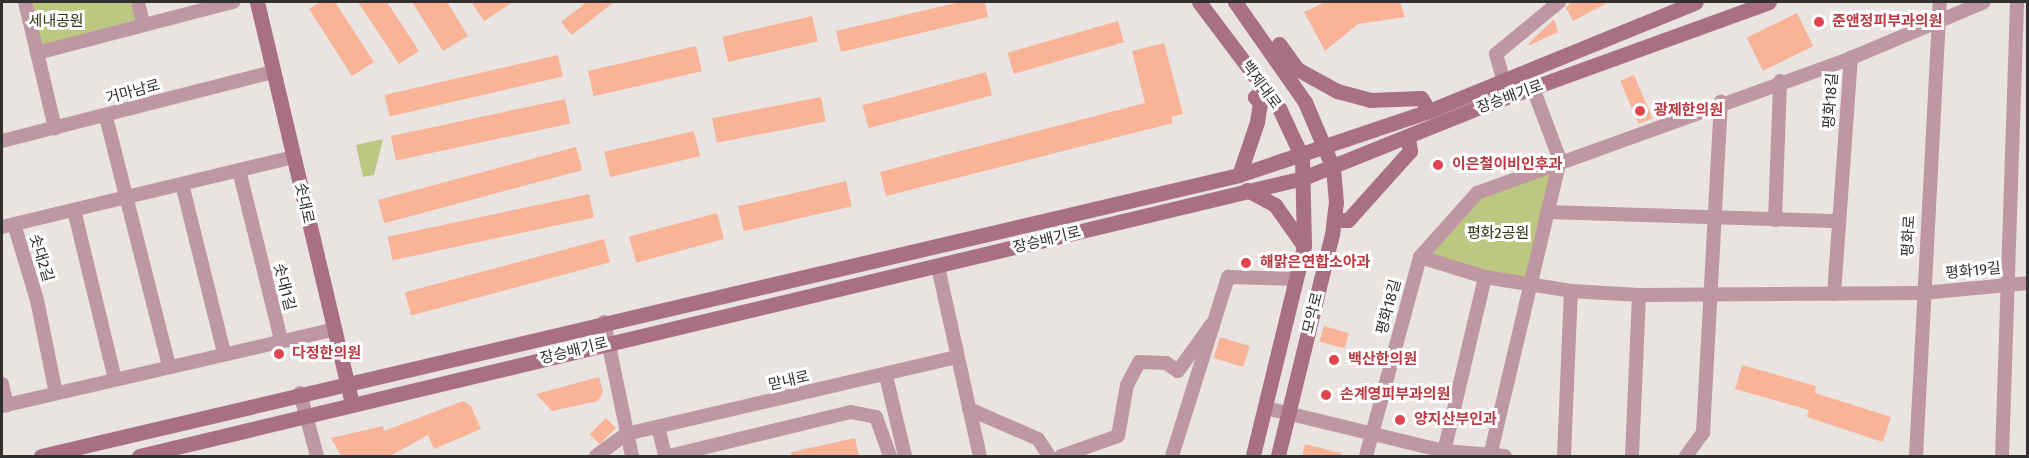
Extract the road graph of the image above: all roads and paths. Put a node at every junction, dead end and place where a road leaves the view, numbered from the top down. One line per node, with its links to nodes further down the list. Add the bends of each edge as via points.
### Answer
1 (25, 2): 17 (street)
2 (138, 2): 16 (street)
3 (233, 2): 14 (street)
4 (257, 2): 19 (street, 솟대로)
5 (1199, 2): 22 (street, 백제대로)
6 (1235, 2): 30 (street, 백제대로, via 1305,102)
7 (1248, 2): 25 (street, via 1297,69 1337,91 1370,100 1421,98)
8 (1559, 2): 21 (street, via 1496,54)
9 (1696, 2): 21 (street, 장승배기로)
10 (1768, 2): 23 (street, 장승배기로)
11 (1940, 2): 15 (street, 평화로)
12 (1984, 2): 15 (street)
13 (2017, 2): 55 (street)
14 (198, 6): 16 (street)
15 (1939, 18): 18 (street); 57 (street, 평화로)
16 (143, 24): 17 (street)
17 (37, 53): 27 (street)
18 (1851, 58): 20 (street, 평화18길); 46 (street, 평화18길)
19 (273, 72): 26 (street, 거마남로); 31 (street, 솟대로)
20 (1780, 81): 24 (street, 평화18길); 45 (street)
21 (1504, 82): 25 (street, 장승배기로)
22 (1264, 88): 32 (street, 백제대로, via 1296,138); 36 (street, via 1256,97 1260,103 1257,122)
23 (1533, 88): 28 (street, 장승배기로); 33 (street)
24 (1721, 101): 33 (street, 평화18길); 43 (street)
25 (1429, 111): 30 (street, 장승배기로)
26 (106, 117): 27 (street, 거마남로); 40 (street)
27 (55, 128): 29 (street, 거마남로)
28 (1408, 138): 34 (street, 장승배기로); 44 (street, via 1410,151 1347,220)
29 (2, 141)
30 (1327, 148): 32 (street, 장승배기로); 34 (street, 백제대로)
31 (294, 157): 35 (street, 솟대2길); 63 (street, 솟대로)
32 (1302, 157): 36 (street, 장승배기로); 37 (street, 백제대로)
33 (1560, 160): 42 (street); 49 (street, 평화18길, via 1477,193)
34 (1333, 168): 37 (street, 장승배기로); 44 (street, 모악로)
35 (239, 170): 38 (street, 솟대2길); 64 (street, 솟대1길)
36 (1239, 175): 62 (street, 장승배기로)
37 (1303, 178): 39 (street, 장승배기로); 48 (street, 모악로)
38 (182, 184): 40 (street, 솟대2길); 66 (street)
39 (1246, 190): 48 (street, via 1275,205); 50 (street, 장승배기로)
40 (127, 197): 41 (street, 솟대2길); 68 (street)
41 (74, 210): 47 (street, 솟대2길); 70 (street)
42 (1547, 212): 43 (street); 54 (street)
43 (1713, 218): 45 (street); 58 (street)
44 (1334, 220): 79 (street, 모악로)
45 (1775, 220): 46 (street)
46 (1839, 221): 59 (street, 평화18길)
47 (8, 226): 73 (street, 솟대2길, via 37,300)
48 (1304, 246): 52 (street, 모악로)
49 (1420, 257): 51 (street); 83 (street, 평화18길)
50 (938, 267): 65 (street, 장승배기로); 67 (street)
51 (1485, 277): 54 (street); 84 (street)
52 (1297, 279): 61 (street, via 1228,277); 77 (street, 모악로)
53 (2028, 283): 55 (street, 평화19길)
54 (1530, 284): 56 (street); 100 (street)
55 (2007, 284): 57 (street, 평화19길); 105 (street)
56 (1571, 291): 60 (street); 101 (street)
57 (1923, 293): 59 (street); 104 (street, 평화로)
58 (1708, 294): 59 (street); 60 (street); 103 (street, via 1703,434)
59 (1834, 294)
60 (1639, 295): 102 (street)
61 (1220, 314): 95 (street, via 1178,371 1166,363 1138,362 1127,385 1118,436); 96 (street)
62 (604, 322): 65 (street); 71 (street, 장승배기로)
63 (335, 329): 64 (street); 71 (street, 솟대로)
64 (281, 340): 66 (street)
65 (609, 343): 76 (street, 장승배기로); 82 (street)
66 (224, 353): 68 (street)
67 (957, 357): 69 (street, 맏내로); 78 (street)
68 (169, 366): 70 (street)
69 (886, 376): 81 (street, 맏내로); 92 (street)
70 (115, 379): 73 (street)
71 (349, 381): 74 (street, 장승배기로); 76 (street, 솟대로)
72 (2, 384): 75 (street)
73 (56, 393): 75 (street)
74 (300, 393): 80 (street); 85 (street, 장승배기로)
75 (4, 405)
76 (352, 405): 80 (street, 장승배기로)
77 (1266, 408): 79 (street); 97 (street, 모악로)
78 (969, 409): 93 (street); 94 (street, via 1038,439)
79 (1289, 414): 83 (street); 98 (street, 모악로)
80 (306, 418): 86 (street, 장승배기로); 87 (street)
81 (658, 427): 82 (street, 맏내로); 90 (street)
82 (626, 434): 88 (street, 맏내로); 89 (street)
83 (1372, 435): 84 (street); 99 (street, 평화18길)
84 (1444, 454): 100 (street)
85 (41, 456)
86 (139, 456)
87 (317, 456)
88 (596, 456)
89 (632, 456)
90 (667, 456): 91 (street, via 851,412 876,417)
91 (890, 456)
92 (905, 456)
93 (980, 456)
94 (1049, 456)
95 (1061, 456)
96 (1172, 456)
97 (1253, 456)
98 (1278, 456)
99 (1366, 456)
100 (1495, 456)
101 (1564, 456)
102 (1632, 456)
103 (1686, 456)
104 (1916, 456)
105 (2002, 456)

